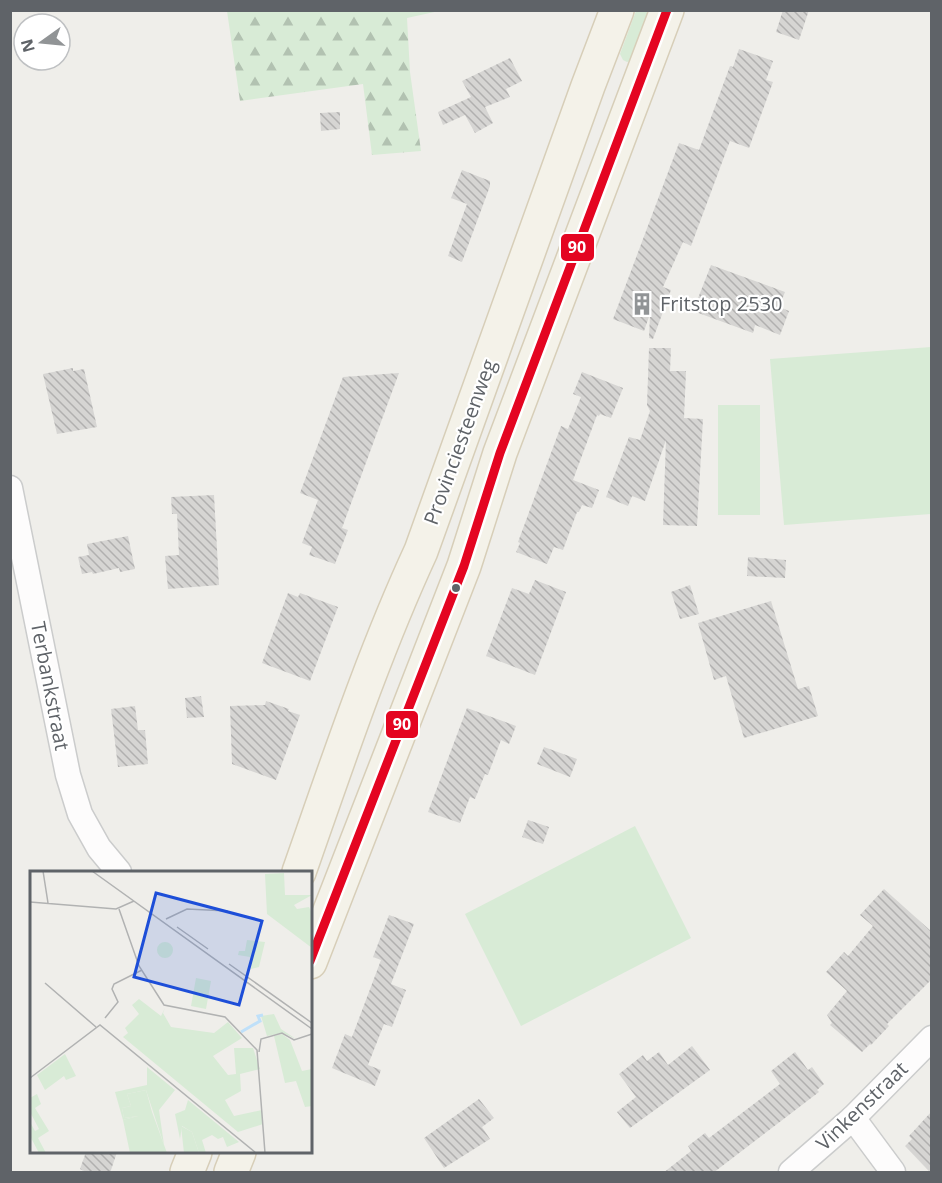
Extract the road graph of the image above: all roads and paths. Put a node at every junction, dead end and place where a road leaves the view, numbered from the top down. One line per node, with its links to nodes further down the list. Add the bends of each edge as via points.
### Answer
1 (617, 10): 4 (main road, Provinciesteenweg, via 421,551)
2 (667, 10): 5 (main road, via 500,453 465,566)
3 (10, 488): 6 (street, Terbankstraat, via 68,775 80,814)
4 (396, 605): 5 (main road, via 416,585 429,590 439,601); 7 (main road, Provinciesteenweg)
5 (435, 642): 8 (main road)
6 (117, 871)
7 (300, 871)
8 (312, 957)
9 (932, 1038): 10 (street, Vinkenstraat)
10 (853, 1118): 15 (street, Vinkenstraat); 16 (street)
11 (195, 1153): 13 (main road)
12 (239, 1153): 14 (main road)
13 (188, 1173)
14 (231, 1173)
15 (791, 1173)
16 (893, 1173)

